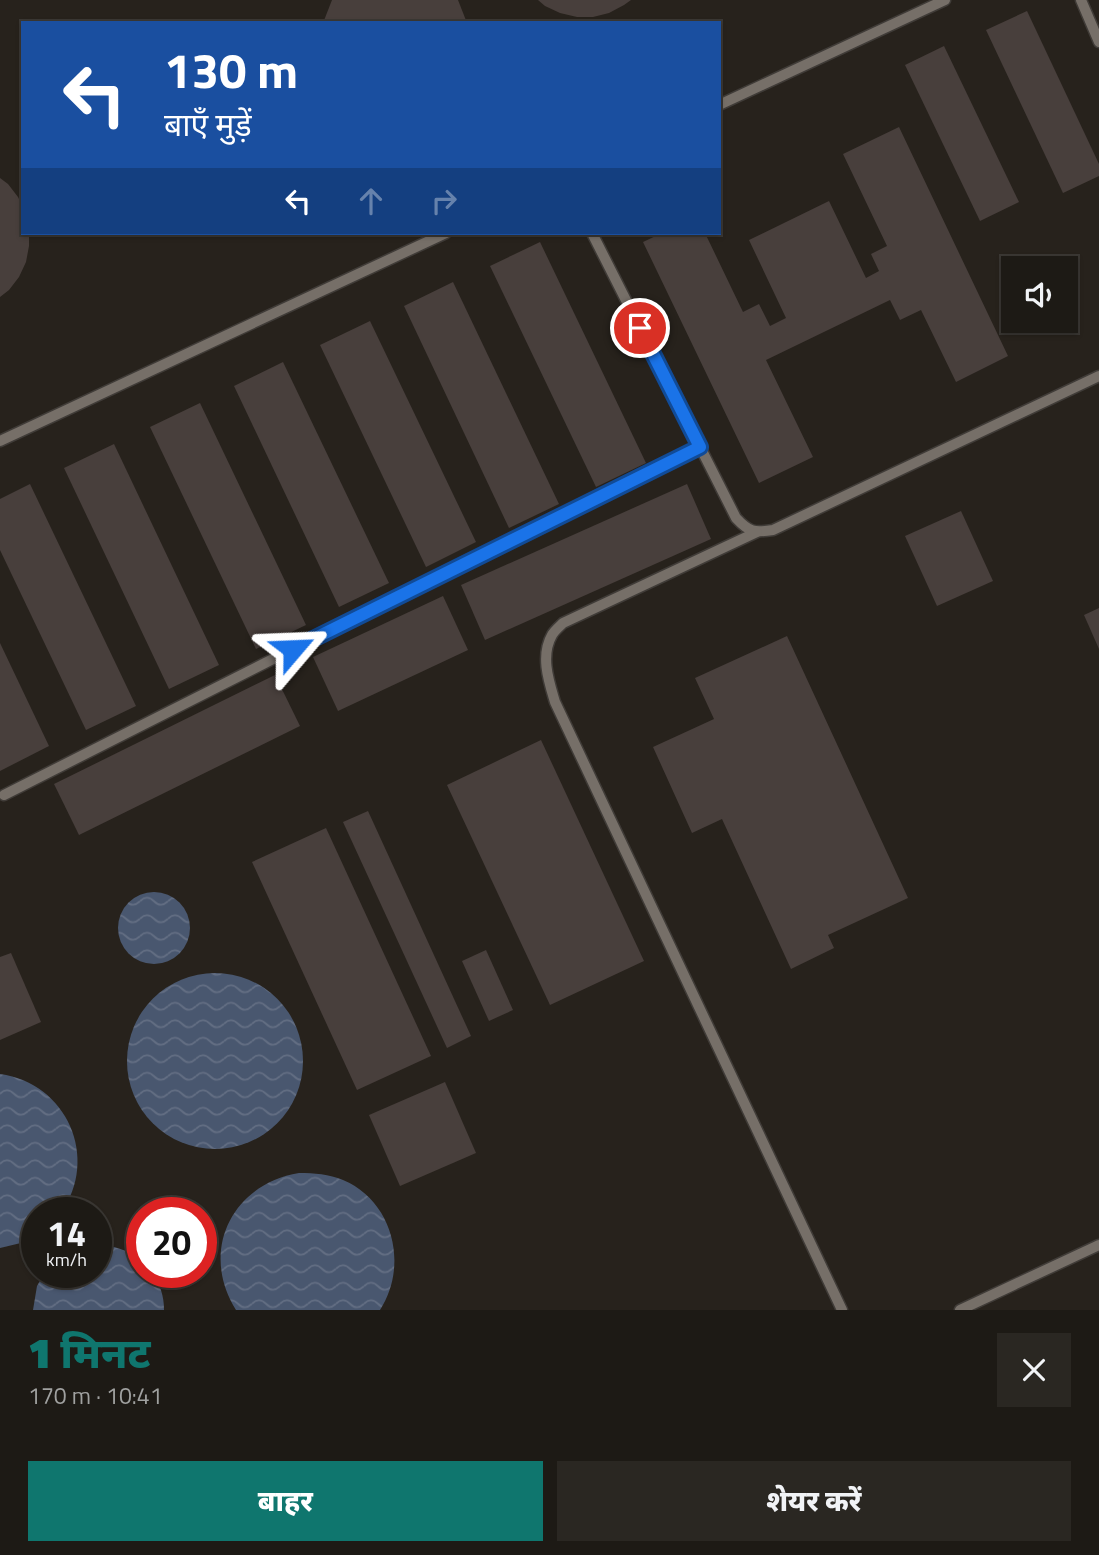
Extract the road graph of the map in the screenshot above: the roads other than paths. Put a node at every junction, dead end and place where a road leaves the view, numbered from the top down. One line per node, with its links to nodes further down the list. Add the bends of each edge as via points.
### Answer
1 (945, 0): 4 (lane)
2 (1081, 0): 3 (lane)
3 (1099, 43)
4 (721, 104)
5 (442, 235): 8 (lane)
6 (593, 235): 9 (lane)
7 (1099, 376): 10 (lane, via 773,530)
8 (0, 441)
9 (700, 447): 10 (lane, via 736,518); 11 (lane)
10 (757, 532): 13 (lane, via 563,622 551,635 547,675 555,702)
11 (4, 795)
12 (1099, 1245): 14 (lane)
13 (842, 1310)
14 (960, 1310)

